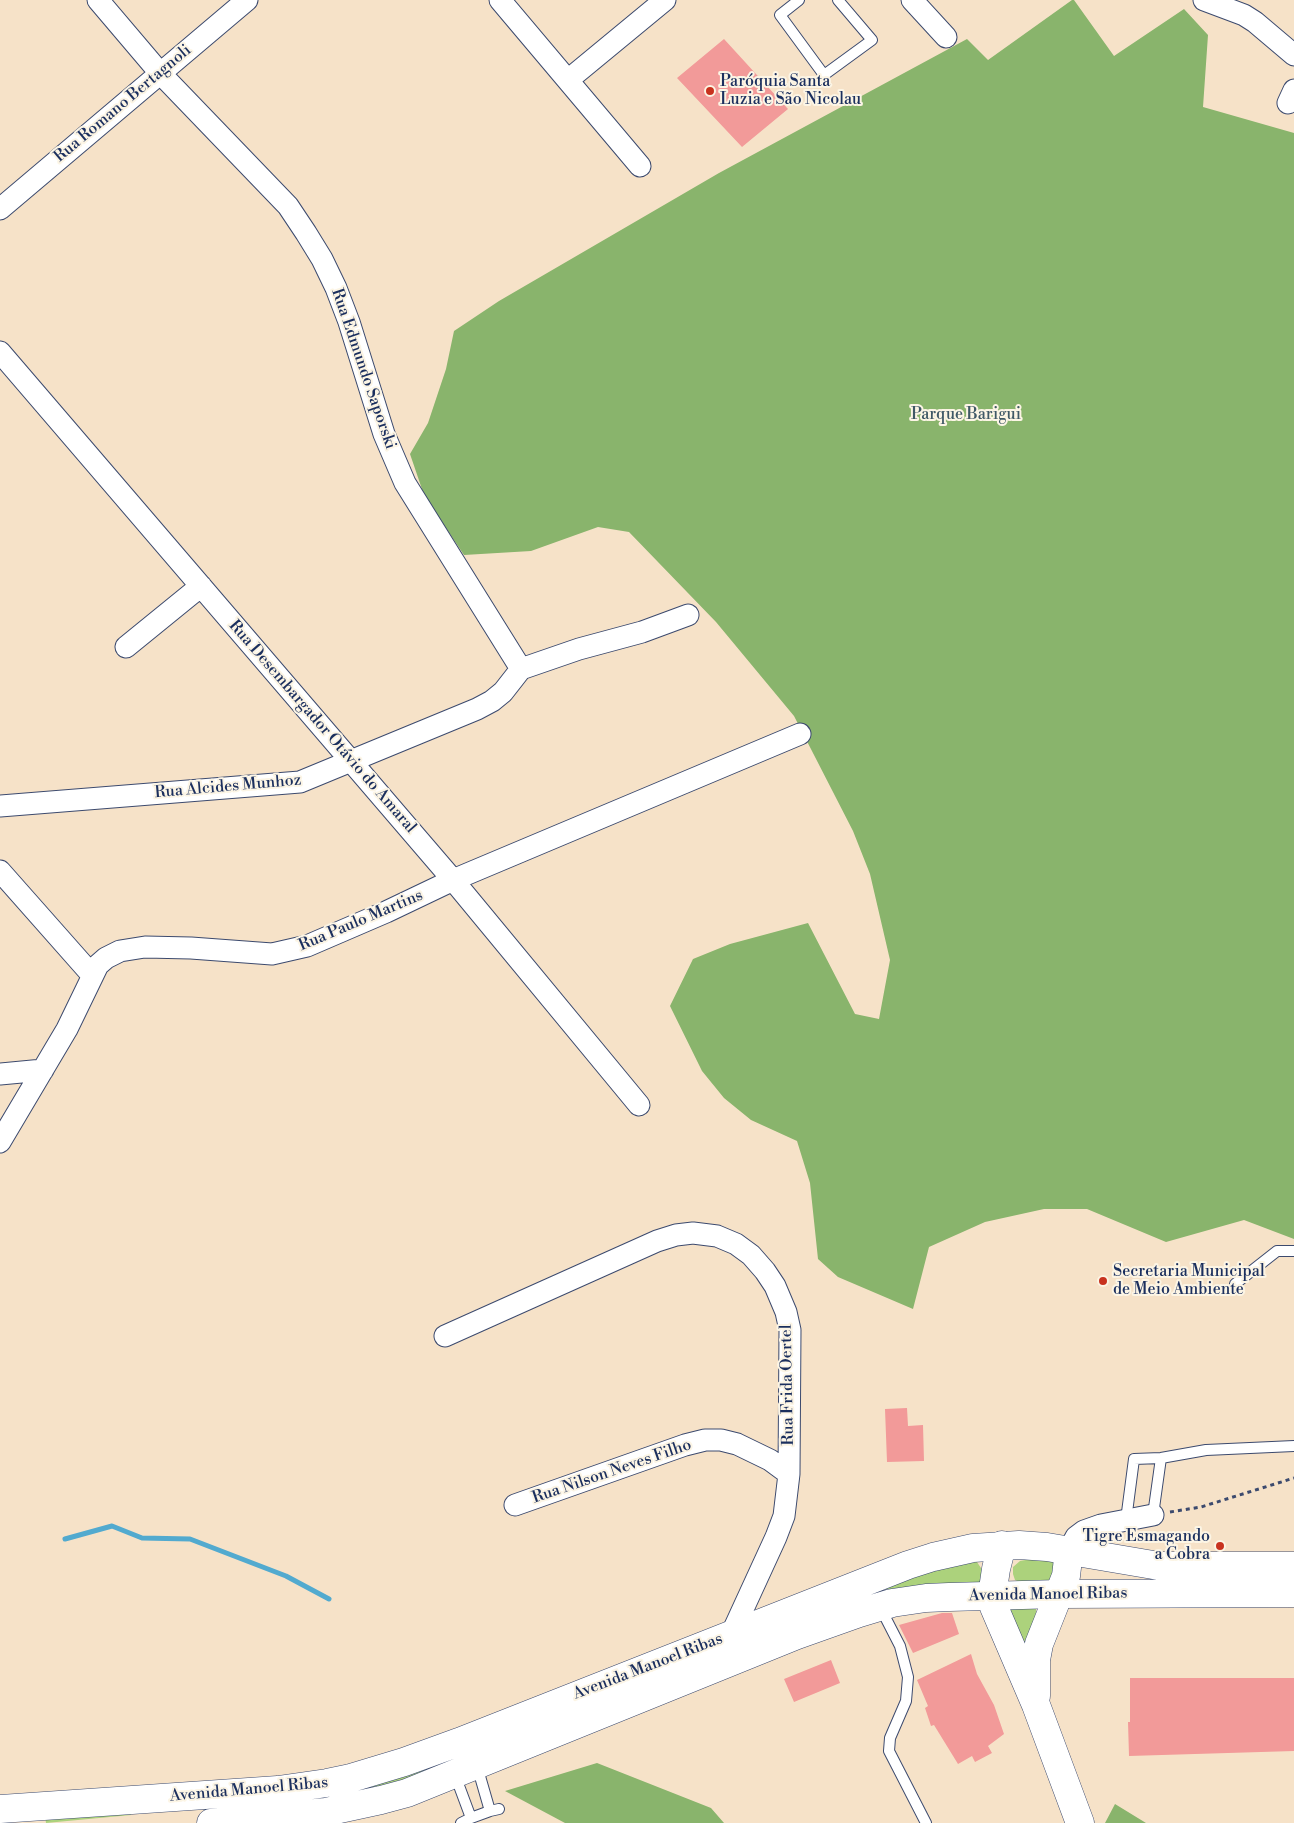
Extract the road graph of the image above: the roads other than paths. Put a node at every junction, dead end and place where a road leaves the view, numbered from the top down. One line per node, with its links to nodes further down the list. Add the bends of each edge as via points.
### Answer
1 (98, 0): 11 (street, Rua Edmundo Saporski)
2 (247, 0): 11 (street, Rua Romano Bertagnoli)
3 (500, 0): 12 (street)
4 (665, 0): 12 (street)
5 (799, 0): 6 (lane, via 780,15 824,75 872,40)
6 (838, 0)
7 (912, 0): 9 (street)
8 (1204, 0): 10 (street, via 1244,14)
9 (946, 37)
10 (1294, 55)
11 (160, 73): 14 (street, Rua Romano Bertagnoli); 19 (street, Rua Edmundo Saporski, via 288,206 322,259 349,322 384,434 405,483)
12 (568, 80): 13 (street)
13 (640, 166)
14 (0, 209)
15 (0, 352): 16 (street, Rua Desembargador Otávio do Amaral)
16 (201, 586): 18 (street); 21 (street, Rua Desembargador Otávio do Amaral)
17 (688, 615): 19 (street)
18 (126, 647)
19 (521, 669): 21 (street, Rua Alcides Munhoz, via 492,701)
20 (800, 734): 24 (street, Rua Paulo Martins)
21 (352, 762): 22 (street, Rua Alcides Munhoz, via 312,778 286,784); 24 (street, Rua Desembargador Otávio do Amaral)
22 (0, 806)
23 (0, 870): 25 (street)
24 (453, 880): 25 (street, Rua Paulo Martins, via 386,912 289,951 254,954 191,948 130,948 106,958); 28 (street, Rua Desembargador Otávio do Amaral)
25 (92, 975): 26 (street, Rua Paulo Martins, via 67,1029)
26 (43, 1070): 27 (street); 29 (street, Rua Paulo Martins)
27 (0, 1074)
28 (639, 1105)
29 (0, 1142)
30 (1294, 1251): 31 (lane, via 1278,1251)
31 (1234, 1284)
32 (446, 1336): 35 (street, Rua Frida Oertel, via 656,1241 693,1233 717,1236 736,1244 765,1271 786,1312 791,1345)
33 (1294, 1446): 34 (lane, via 1206,1450)
34 (1161, 1458): 37 (lane); 38 (lane, via 1134,1459)
35 (790, 1474): 36 (street, Rua Nilson Neves Filho, via 737,1444 705,1440); 47 (street, Rua Frida Oertel, via 782,1523)
36 (515, 1505)
37 (1153, 1514): 38 (street)
38 (1126, 1520): 40 (street, via 1084,1531 1076,1537)
39 (1002, 1546): 40 (main road, Avenida Manoel Ribas); 44 (main road, Avenida Manoel Ribas, via 972,1548 933,1557); 45 (main road)
40 (1069, 1550): 41 (main road, Avenida Manoel Ribas, via 1159,1566); 43 (main road, via 1066,1576)
41 (1294, 1566)
42 (1294, 1593): 43 (main road, Avenida Manoel Ribas)
43 (1059, 1594): 45 (main road, Avenida Manoel Ribas); 50 (main road, via 1039,1644)
44 (833, 1595): 47 (main road, Avenida Manoel Ribas); 48 (main road, via 801,1614 797,1619)
45 (992, 1596): 46 (main road, Avenida Manoel Ribas, via 926,1598); 50 (main road)
46 (879, 1606): 48 (main road, Avenida Manoel Ribas); 58 (lane, via 900,1646 908,1676 906,1701 890,1738 889,1751)
47 (730, 1635): 49 (main road, via 728,1648); 52 (main road, Avenida Manoel Ribas, via 396,1765 327,1784)
48 (797, 1635): 49 (main road, Avenida Manoel Ribas)
49 (699, 1675): 51 (main road, Avenida Manoel Ribas)
50 (1036, 1705): 59 (main road)
51 (466, 1770): 54 (lane); 54 (lane, via 494,1810); 55 (main road, Avenida Manoel Ribas, via 407,1793 353,1807 295,1816)
52 (257, 1792): 53 (main road, Avenida Manoel Ribas); 55 (main road, via 221,1812)
53 (0, 1809)
54 (471, 1818): 57 (lane)
55 (218, 1822): 56 (main road, Avenida Manoel Ribas)
56 (211, 1823)
57 (461, 1823)
58 (926, 1823)
59 (1080, 1823)

